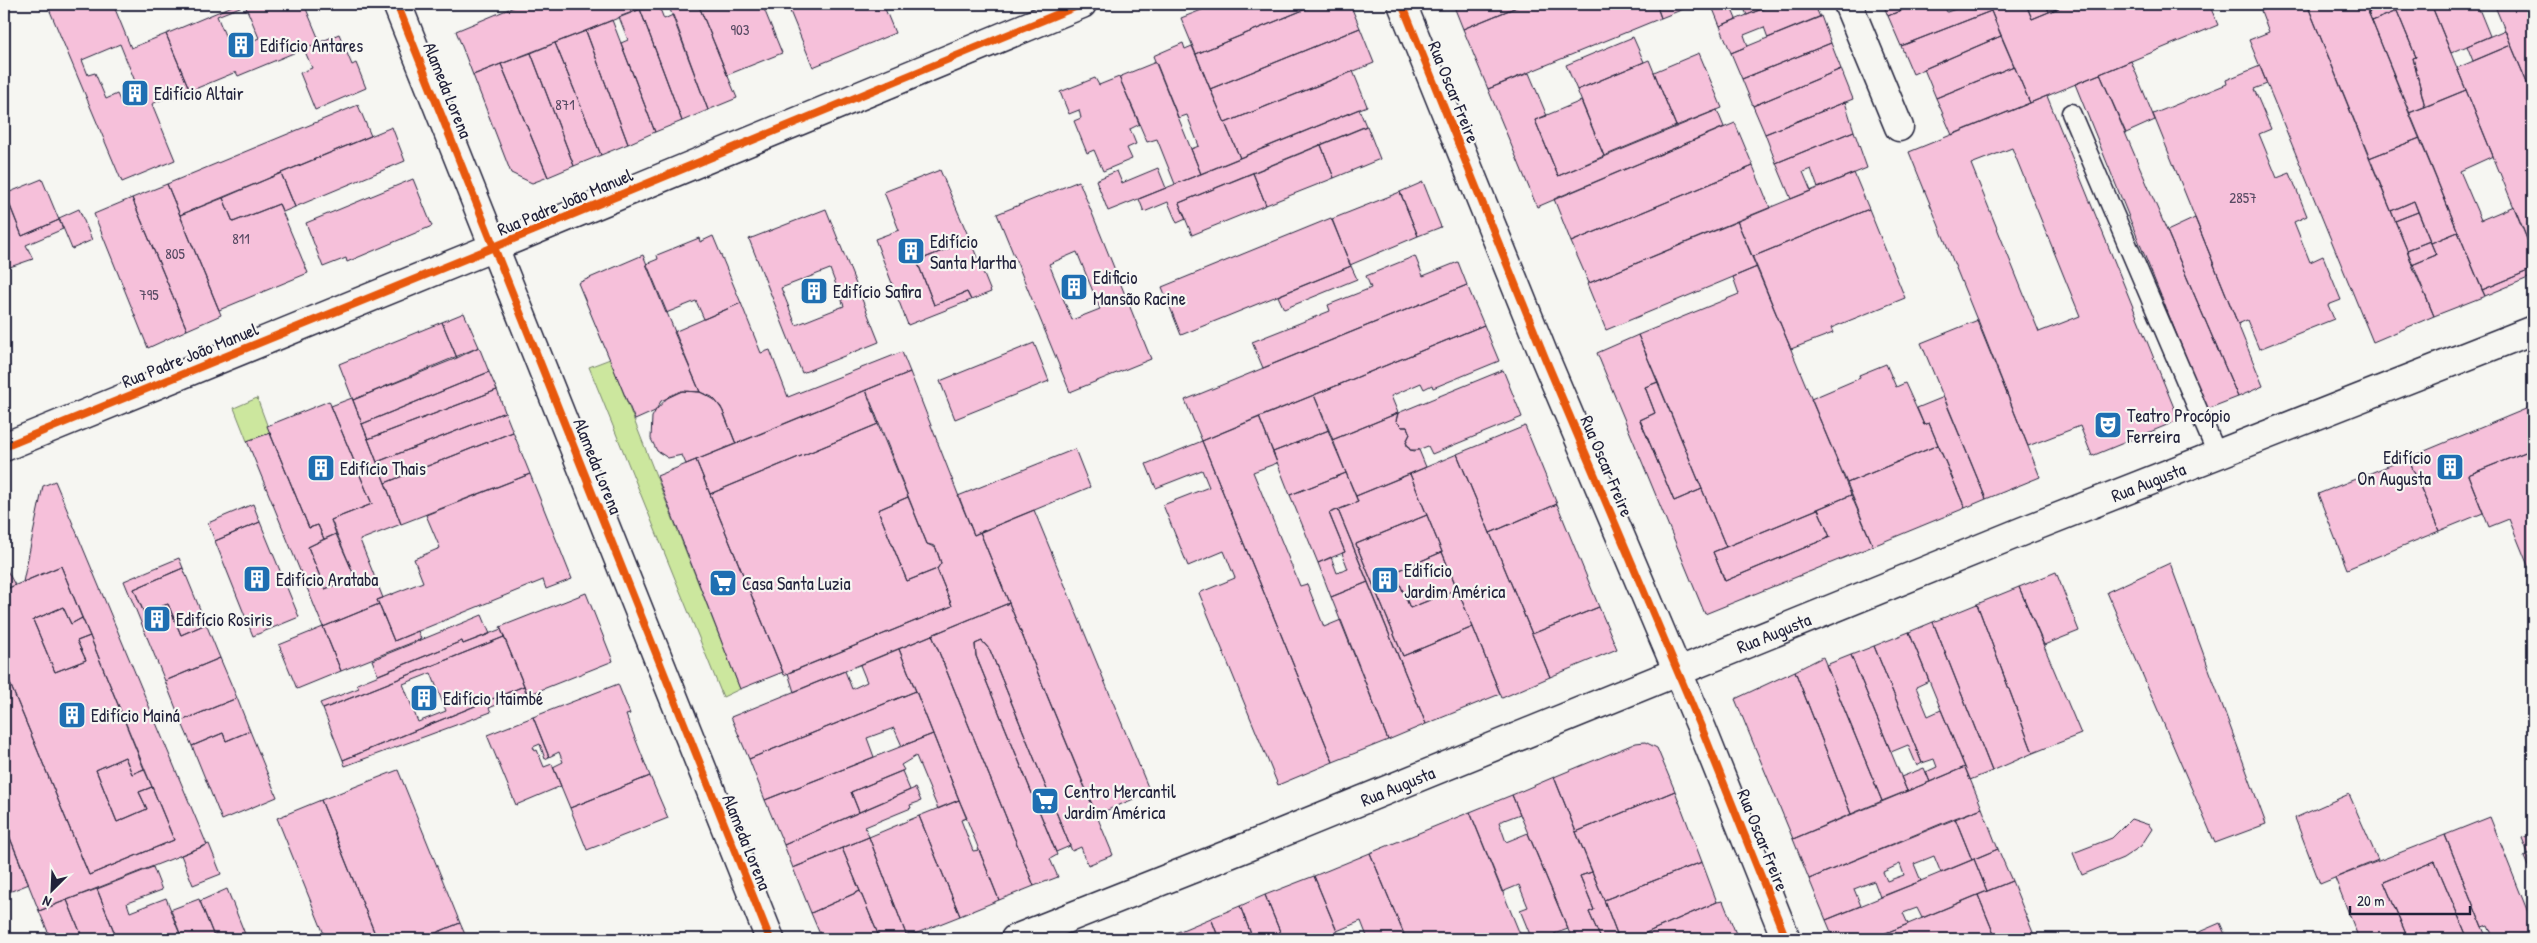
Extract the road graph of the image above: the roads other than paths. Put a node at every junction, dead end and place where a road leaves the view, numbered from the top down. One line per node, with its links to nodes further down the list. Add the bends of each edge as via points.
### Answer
1 (398, 4): 7 (street, Alameda Lorena)
2 (1082, 4): 7 (street, Rua Padre João Manuel)
3 (1402, 4): 11 (street, Rua Oscar Freire, via 1545,358)
4 (1848, 4): 6 (street)
5 (2071, 113): 10 (lane)
6 (1899, 127)
7 (494, 248): 9 (street, Rua Padre João Manuel); 12 (street, Alameda Lorena)
8 (2533, 330): 10 (street, Rua Augusta)
9 (4, 447)
10 (2216, 454): 11 (street, Rua Augusta)
11 (1678, 670): 13 (street, Rua Augusta); 14 (street, Rua Oscar Freire)
12 (770, 939)
13 (1015, 939)
14 (1786, 939)

